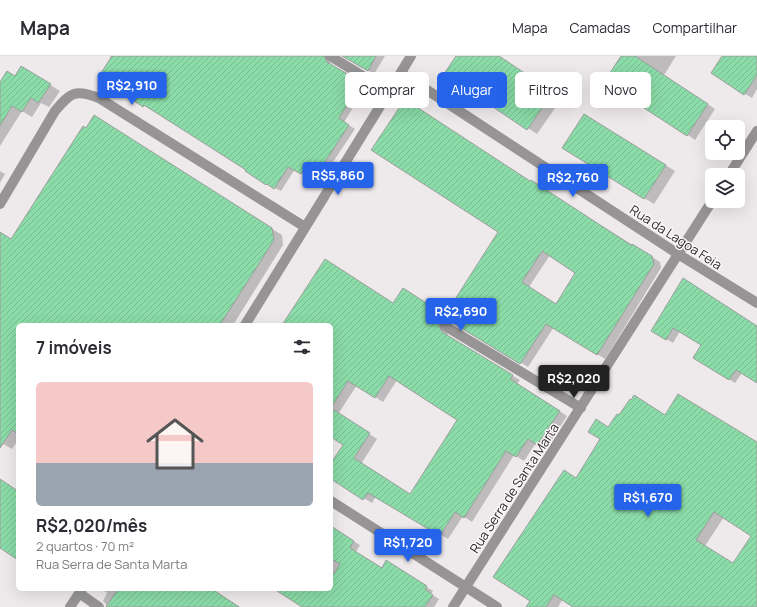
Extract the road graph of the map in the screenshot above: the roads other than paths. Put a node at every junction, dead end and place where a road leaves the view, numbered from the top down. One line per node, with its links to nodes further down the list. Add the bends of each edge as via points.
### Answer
1 (330, 56): 3 (street)
2 (411, 56): 4 (street)
3 (356, 72)
4 (402, 72)
5 (429, 91): 12 (street, Rua da Lagoa Feia)
6 (379, 108): 11 (street)
7 (757, 131): 8 (street)
8 (733, 168)
9 (0, 204): 11 (street, via 55,112 66,98 75,92 99,98)
10 (708, 208): 12 (street, Rua Serra de Santa Marta)
11 (305, 227): 14 (street)
12 (678, 254): 13 (street, Rua da Lagoa Feia); 16 (street, Rua Serra de Santa Marta)
13 (757, 303)
14 (246, 323)
15 (445, 326): 16 (street)
16 (581, 408): 18 (street, Rua Serra de Santa Marta)
17 (333, 502): 18 (street)
18 (465, 587): 22 (street, Rua Serra de Santa Marta); 23 (street)
19 (81, 591): 20 (street); 21 (street)
20 (70, 607)
21 (99, 607)
22 (453, 607)
23 (497, 607)

